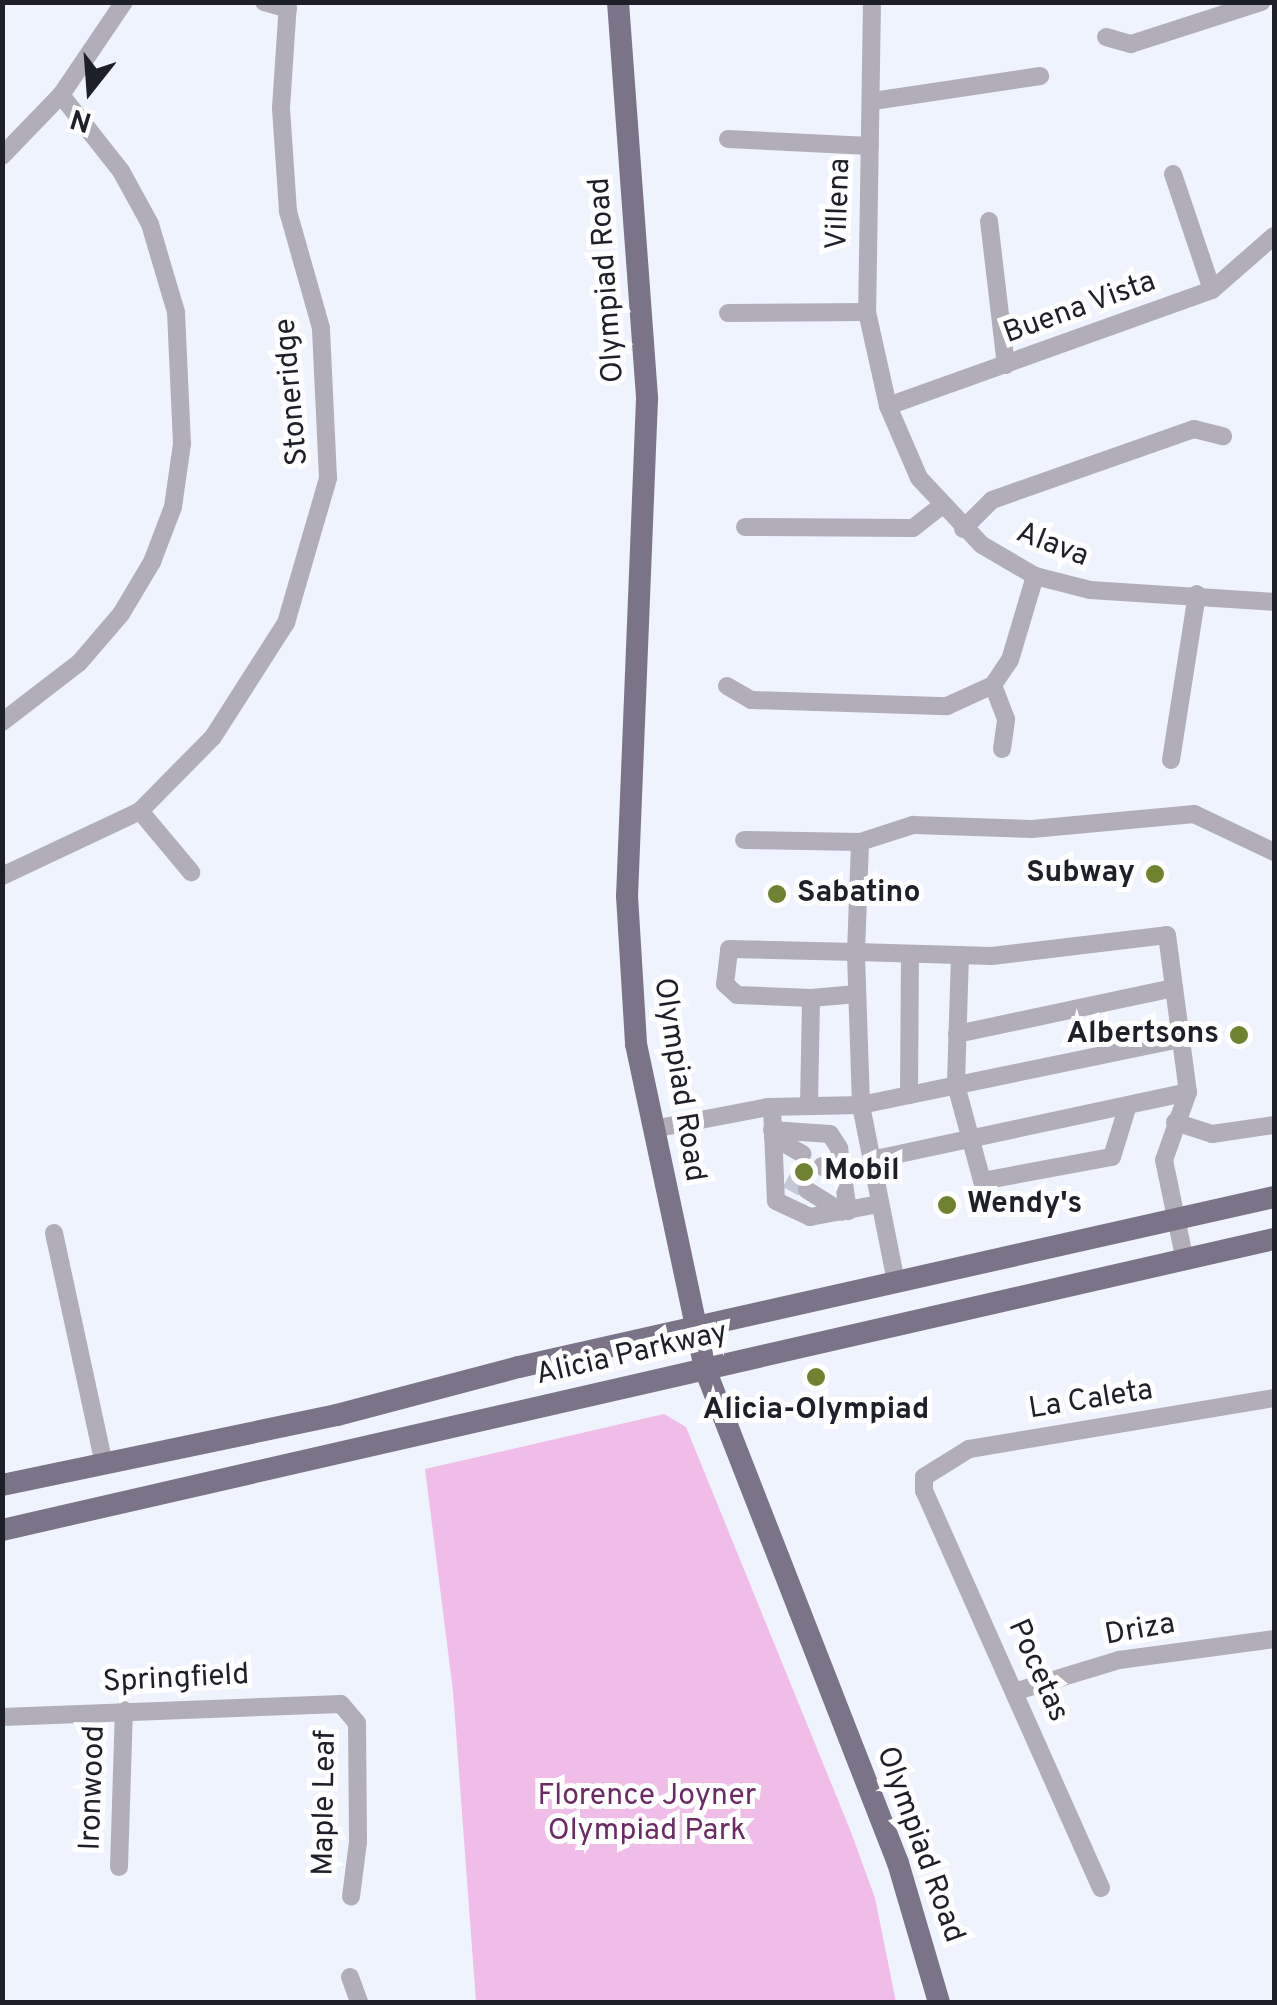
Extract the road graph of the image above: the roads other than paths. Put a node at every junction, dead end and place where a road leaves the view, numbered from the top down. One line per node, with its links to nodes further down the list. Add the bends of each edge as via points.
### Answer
1 (124, 2): 9 (street)
2 (264, 2): 6 (street)
3 (618, 2): 57 (main road, Olympiad Road, via 646,399 626,896 636,1044)
4 (872, 2): 10 (street, Villena)
5 (1261, 2): 7 (street, via 1132,44)
6 (288, 6): 34 (street, Stoneridge, via 281,108 288,211 321,328 328,478 286,623 213,738)
7 (1106, 37)
8 (1040, 76): 10 (street)
9 (61, 95): 13 (street); 31 (street, via 121,171 150,224 176,312 182,444 172,507 121,614 80,663)
10 (873, 101): 12 (street, Villena)
11 (728, 139): 12 (street)
12 (870, 146): 18 (street, Villena)
13 (2, 156)
14 (1174, 174): 17 (street)
15 (990, 221): 20 (street)
16 (1274, 236): 17 (street, Buena Vista)
17 (1212, 290): 20 (street, Buena Vista)
18 (867, 312): 19 (street); 21 (street, Villena)
19 (728, 313)
20 (1006, 366): 21 (street, Buena Vista)
21 (888, 406): 23 (street, Alava, via 919,478)
22 (1223, 436): 25 (street, via 1194,429 992,500)
23 (942, 505): 24 (street, via 913,528); 25 (street, Alava)
24 (745, 527)
25 (964, 529): 26 (street, Alava)
26 (1035, 576): 27 (street, Alava, via 1090,590); 29 (street, via 1010,660)
27 (1197, 594): 28 (street, Alava); 33 (street)
28 (1274, 602)
29 (993, 685): 30 (street, via 947,706 751,700); 32 (street, via 1006,719)
30 (727, 686)
31 (2, 722)
32 (1002, 749)
33 (1171, 760)
34 (140, 811): 38 (street); 39 (street, Stoneridge)
35 (744, 840): 36 (street)
36 (860, 842): 37 (street, via 913,825 1032,830 1194,814); 40 (street)
37 (1274, 852)
38 (191, 872)
39 (2, 876)
40 (856, 952): 41 (street); 44 (street); 45 (street, via 729,949 725,984 737,994)
41 (910, 954): 42 (street); 50 (street)
42 (960, 955): 43 (street, via 1167,935); 46 (street)
43 (1174, 988): 46 (street); 47 (street)
44 (857, 994): 45 (street); 53 (street)
45 (811, 998): 52 (street)
46 (958, 1034): 48 (street)
47 (1181, 1039): 48 (street); 49 (street)
48 (956, 1086): 50 (street); 59 (street)
49 (1188, 1092): 51 (street); 55 (street)
50 (910, 1095): 53 (street)
51 (1128, 1104): 59 (street); 59 (street, via 1112,1157 986,1184)
52 (809, 1105): 53 (street); 54 (street)
53 (861, 1105): 61 (street)
54 (772, 1107): 57 (street); 58 (street)
55 (1175, 1122): 56 (street, via 1212,1134); 68 (street, via 1164,1160)
56 (1274, 1125)
57 (652, 1129): 73 (main road, Olympiad Road)
58 (773, 1134): 60 (street); 63 (street, via 830,1134 840,1148); 67 (street, via 780,1176 776,1201 810,1217)
59 (968, 1139): 61 (street)
60 (802, 1154)
61 (871, 1160): 66 (street)
62 (822, 1166): 63 (street)
63 (844, 1180): 67 (street)
64 (807, 1190): 67 (street)
65 (1274, 1196): 68 (main road, Alicia Parkway)
66 (879, 1204): 67 (street); 72 (street)
67 (845, 1212)
68 (1176, 1218): 71 (street); 72 (main road, Alicia Parkway)
69 (54, 1233): 76 (street)
70 (1274, 1238): 71 (main road, Alicia Parkway)
71 (1184, 1257): 74 (main road, Alicia Parkway)
72 (896, 1282): 73 (main road, Alicia Parkway)
73 (694, 1330): 74 (main road, Olympiad Road); 76 (main road, Alicia Parkway)
74 (705, 1369): 79 (main road, Alicia Parkway); 90 (main road, Olympiad Road, via 898,1863)
75 (1274, 1398): 77 (street, La Caleta, via 969,1449)
76 (104, 1465): 78 (main road, Alicia Parkway)
77 (924, 1477): 81 (street, Pocetas, via 924,1490)
78 (2, 1485)
79 (2, 1530)
80 (1274, 1639): 81 (street, Driza, via 1119,1660)
81 (1018, 1691): 86 (street, Pocetas)
82 (124, 1710): 83 (street, Springfield, via 318,1701); 84 (street, Springfield); 85 (street, Ironwood)
83 (351, 1710): 87 (street, Maple Leaf, via 357,1724 358,1842)
84 (2, 1717)
85 (119, 1866)
86 (1101, 1888)
87 (352, 1897)
88 (350, 1978): 89 (street)
89 (359, 2002)
90 (939, 2002)

